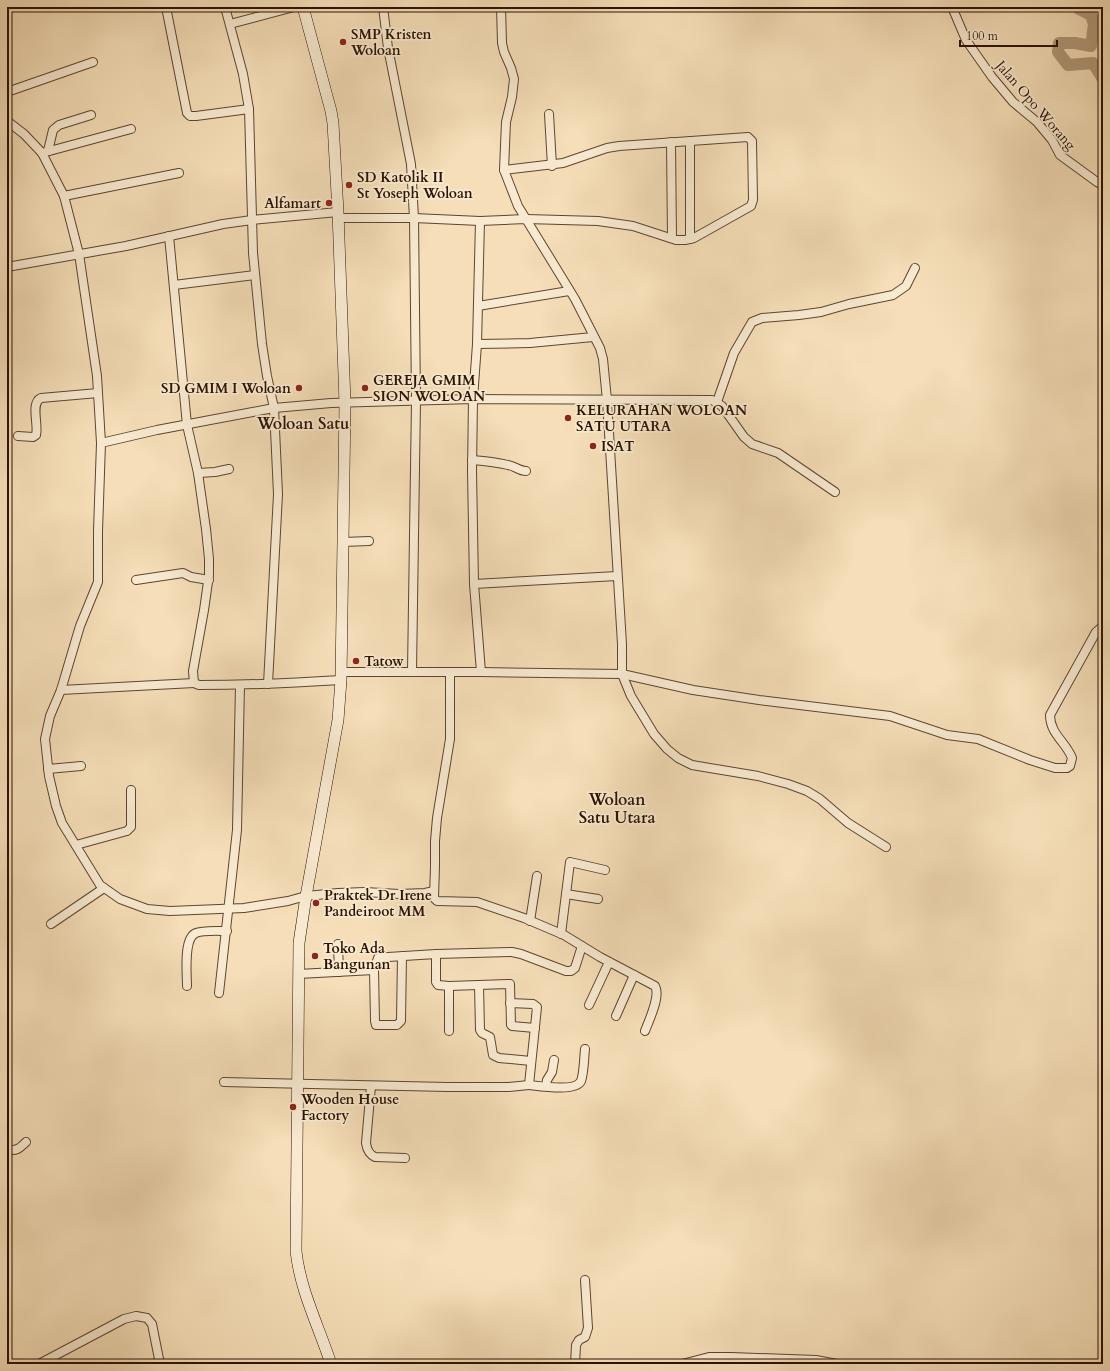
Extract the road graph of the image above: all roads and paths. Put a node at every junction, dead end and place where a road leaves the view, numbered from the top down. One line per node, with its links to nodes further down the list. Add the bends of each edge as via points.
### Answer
1 (166, 7): 11 (street, via 190,116)
2 (225, 7): 8 (street)
3 (294, 7): 8 (street)
4 (304, 7): 24 (main road, via 331,111)
5 (383, 7): 25 (street, via 392,70 411,164)
6 (501, 7): 20 (street, via 502,43 514,79 506,122)
7 (952, 7): 22 (street, Jalan Opo Worang, via 966,40 992,77 1009,97 1037,122 1052,140 1060,155)
8 (230, 24): 11 (street)
9 (93, 62): 10 (street)
10 (7, 92)
11 (249, 109): 27 (street)
12 (549, 114): 19 (street)
13 (91, 115): 18 (street, via 58,125 53,130)
14 (7, 121): 18 (street)
15 (131, 129): 18 (street)
16 (690, 141): 17 (street); 31 (street); 31 (street, via 748,137 751,139 753,193 751,206)
17 (671, 142): 19 (street, via 607,148); 30 (street)
18 (45, 152): 23 (street)
19 (552, 166): 20 (street)
20 (504, 170): 26 (street, via 513,195)
21 (179, 173): 23 (street)
22 (1103, 185)
23 (64, 196): 32 (street)
24 (338, 215): 25 (street); 27 (street); 46 (main road)
25 (414, 218): 28 (street); 43 (street)
26 (526, 219): 28 (street); 30 (street, via 598,221 633,226); 37 (street)
27 (252, 220): 29 (street); 35 (street)
28 (480, 221): 38 (street)
29 (169, 236): 32 (street); 36 (street)
30 (672, 238): 31 (street)
31 (690, 239)
32 (79, 254): 33 (street); 41 (street)
33 (7, 267)
34 (915, 268): 45 (street, via 906,286 893,295 799,315 762,318 752,322 734,353)
35 (256, 275): 36 (street); 47 (street, via 266,370)
36 (174, 284): 48 (street)
37 (569, 290): 38 (street); 39 (street)
38 (478, 306): 40 (street)
39 (593, 337): 40 (street, via 530,343); 44 (street, via 603,359)
40 (477, 344): 42 (street)
41 (98, 393): 49 (street, via 38,399 35,415 36,435); 50 (street)
42 (473, 399): 43 (street); 44 (street); 51 (street)
43 (416, 400): 46 (street); 63 (street)
44 (607, 400): 45 (street); 58 (street)
45 (717, 402): 55 (street, via 752,444 778,453)
46 (345, 403): 47 (street); 57 (main road)
47 (274, 408): 48 (street); 69 (street, via 278,494)
48 (187, 425): 50 (street); 54 (street)
49 (18, 436)
50 (101, 443): 71 (street, via 98,582 78,632)
51 (472, 460): 53 (street, via 513,466); 61 (street)
52 (229, 469): 54 (street)
53 (526, 471)
54 (198, 473): 60 (street, via 208,546)
55 (835, 492)
56 (369, 541): 57 (street)
57 (343, 542): 67 (main road)
58 (617, 576): 61 (street); 66 (street)
59 (136, 580): 60 (street, via 183,573)
60 (208, 580): 68 (street, via 193,671)
61 (474, 584): 65 (street)
62 (1103, 626): 66 (street, via 1096,632 1050,715 1053,730 1072,758 1070,766 1062,768 1030,760 978,740 948,735 890,716 693,690)
63 (412, 672): 64 (street); 67 (street)
64 (450, 672): 65 (street); 80 (street, via 450,739 437,818)
65 (481, 672): 66 (street)
66 (622, 674): 76 (street, via 631,696 654,734 678,758 692,765 758,776 807,792 820,799 848,823)
67 (341, 676): 69 (street); 82 (main road, via 338,720)
68 (194, 682): 70 (street, via 199,685); 71 (street)
69 (268, 684): 70 (street)
70 (240, 685): 84 (street, via 238,830)
71 (62, 690): 73 (street, via 46,730)
72 (81, 766): 73 (street)
73 (48, 769): 75 (street, via 59,816)
74 (132, 790): 75 (street, via 132,820 127,831)
75 (76, 844): 79 (street, via 96,880)
76 (886, 847)
77 (605, 870): 81 (street, via 570,862)
78 (537, 876): 85 (street)
79 (104, 888): 84 (street, via 120,899 153,910); 86 (street)
80 (434, 891): 82 (street, via 410,894 365,892); 85 (street, via 434,898 437,901 478,902)
81 (566, 894): 83 (street); 88 (street)
82 (306, 896): 84 (street, via 244,908); 96 (main road, via 299,943)
83 (598, 899)
84 (230, 908): 87 (street)
85 (530, 921): 88 (street)
86 (51, 924)
87 (227, 931): 98 (street, via 196,932 190,937); 101 (street)
88 (561, 934): 90 (street)
89 (338, 944): 95 (street)
90 (582, 946): 91 (street, via 575,968 571,971 512,952); 93 (street)
91 (436, 954): 92 (street); 99 (street, via 437,984)
92 (402, 956): 94 (street, via 378,958); 94 (street, via 401,1021 398,1024 375,1024)
93 (609, 962): 97 (street); 103 (street)
94 (374, 970): 95 (street)
95 (339, 972): 96 (street)
96 (298, 974): 112 (main road)
97 (634, 975): 104 (street); 107 (street, via 655,986 657,990)
98 (186, 986)
99 (449, 986): 100 (street); 106 (street)
100 (479, 986): 102 (street, via 510,984); 110 (street, via 480,1030 482,1034 490,1037 493,1055 498,1058)
101 (219, 993)
102 (510, 1003): 105 (street, via 511,1025); 105 (street, via 536,1006)
103 (589, 1005)
104 (616, 1016)
105 (535, 1028): 110 (street)
106 (449, 1031)
107 (645, 1031)
108 (585, 1049): 115 (street, via 579,1083 566,1087)
109 (554, 1060): 115 (street)
110 (531, 1061): 113 (street)
111 (224, 1082): 112 (street)
112 (299, 1084): 114 (street); 122 (main road, via 297,1259)
113 (529, 1084): 114 (street, via 502,1087); 115 (street)
114 (370, 1086): 118 (street, via 367,1150 375,1157)
115 (546, 1086)
116 (26, 1142): 117 (street, via 18,1150)
117 (7, 1149)
118 (405, 1158)
119 (585, 1280): 123 (street, via 588,1328 585,1337 576,1345)
120 (39, 1364): 121 (street, via 124,1319 136,1316 147,1318 152,1324)
121 (160, 1364)
122 (331, 1364)
123 (575, 1364)
124 (682, 1364): 125 (street, via 709,1358 731,1357 816,1360)
125 (837, 1364)

